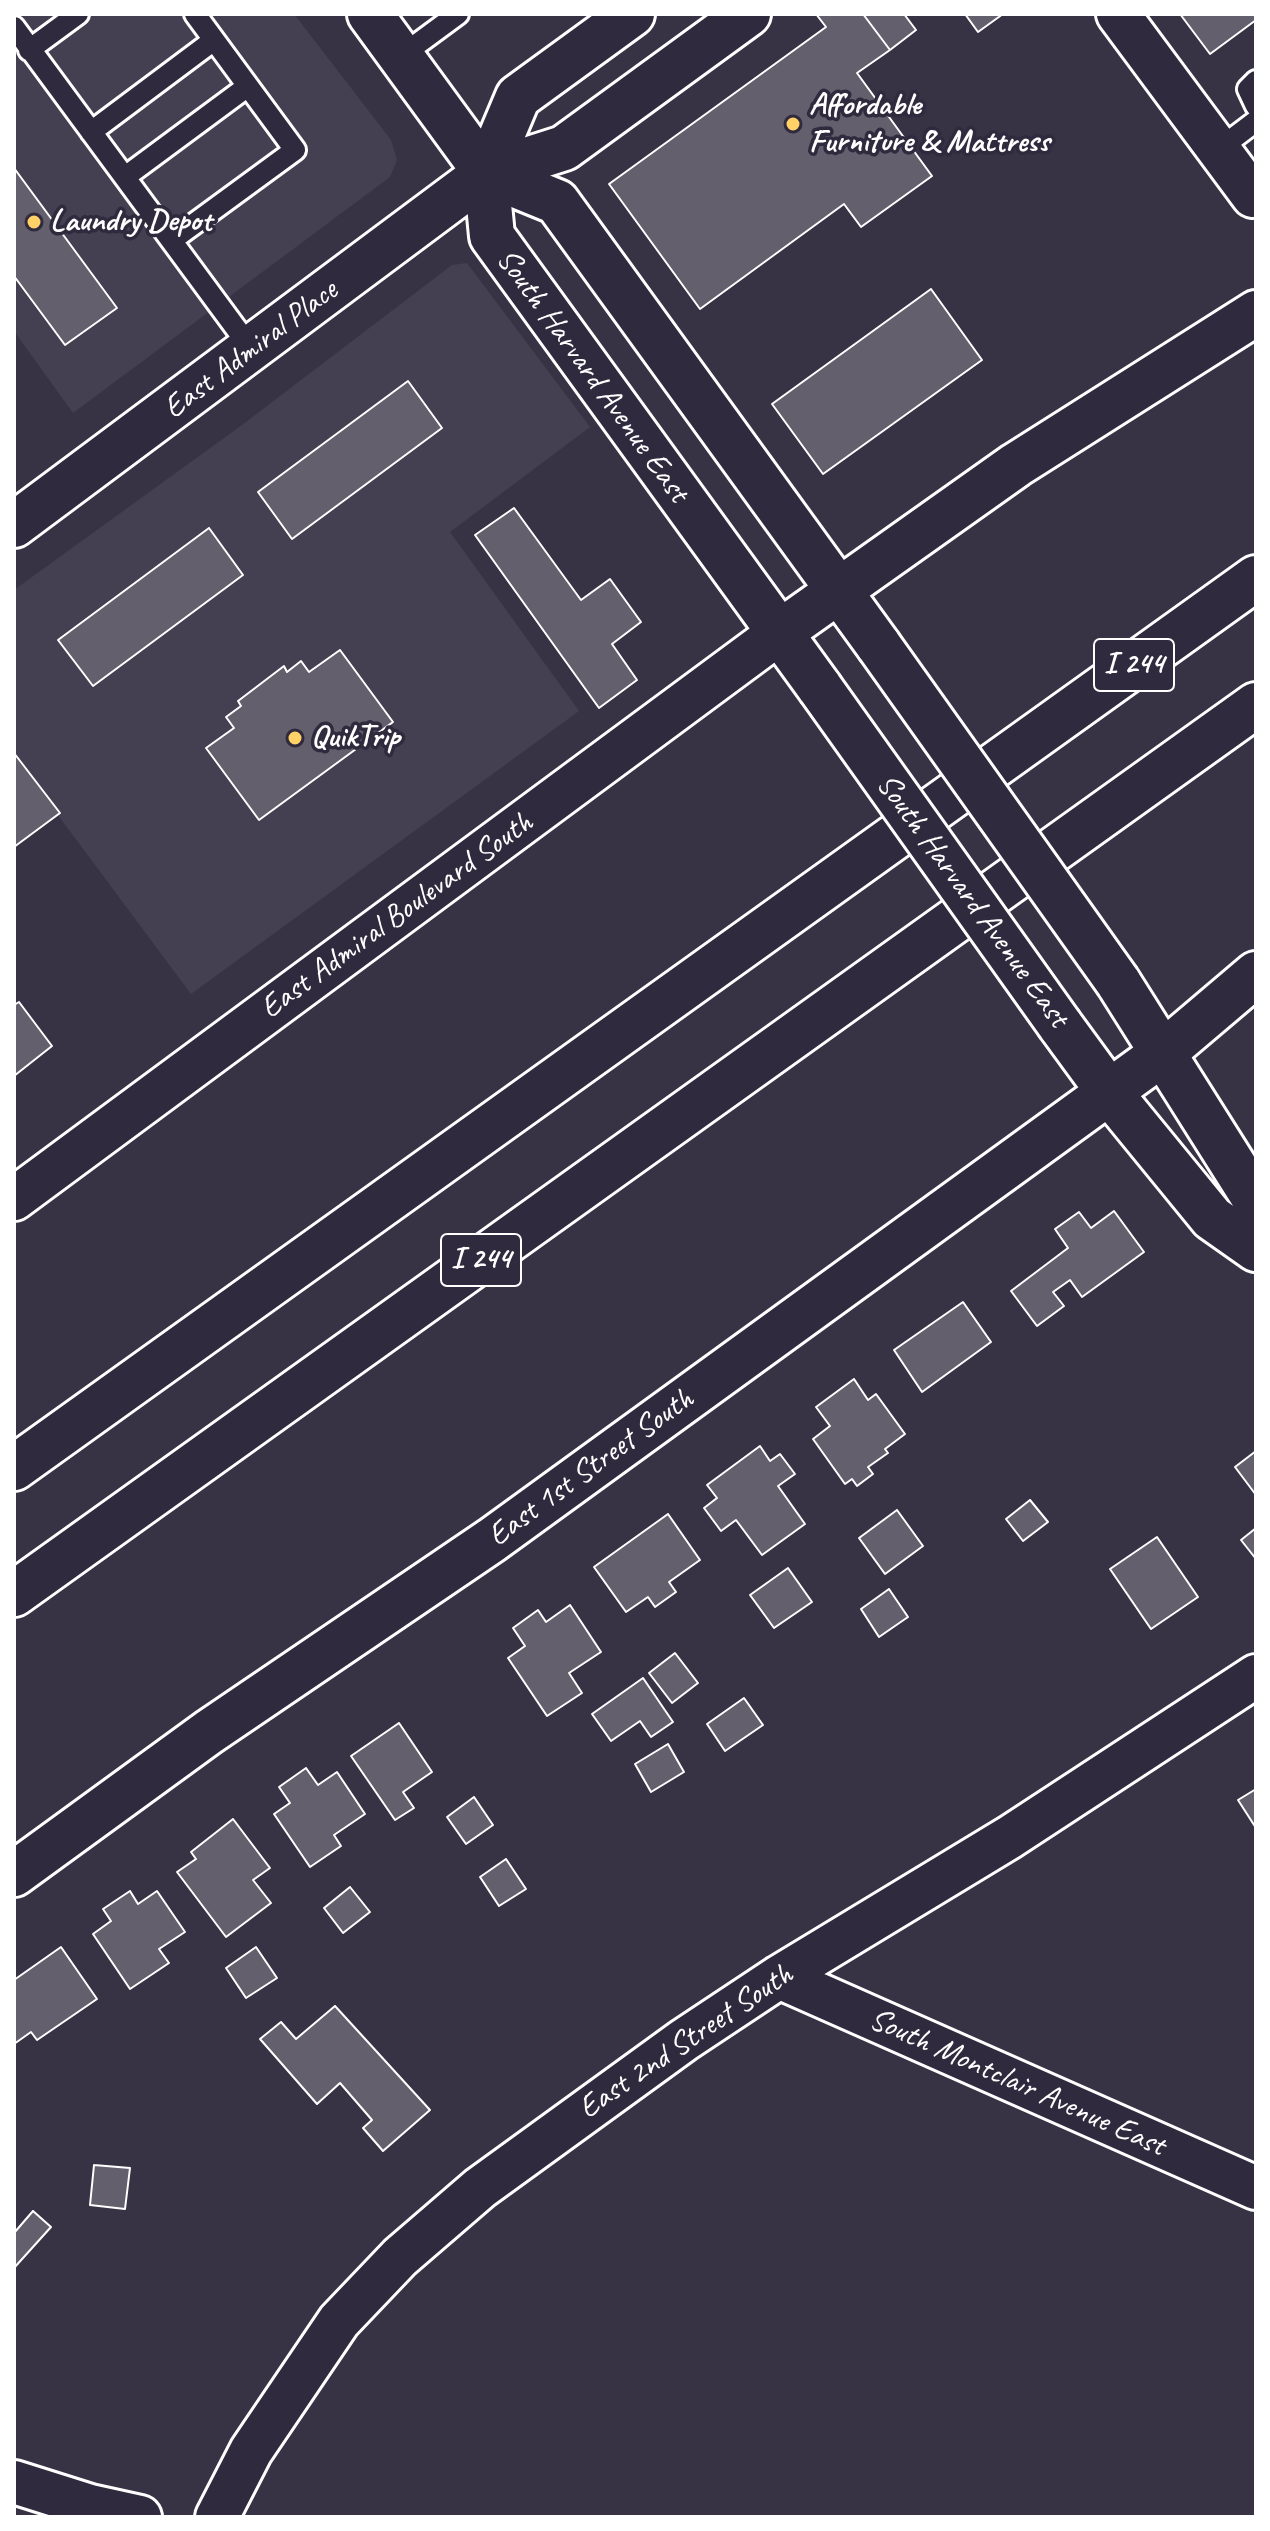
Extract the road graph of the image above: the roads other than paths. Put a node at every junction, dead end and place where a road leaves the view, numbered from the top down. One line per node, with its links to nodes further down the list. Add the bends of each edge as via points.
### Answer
1 (78, 14): 10 (lane)
2 (195, 14): 9 (lane)
3 (370, 14): 11 (main road)
4 (458, 14): 11 (lane)
5 (632, 14): 18 (main road, via 518,97)
6 (748, 14): 18 (main road, via 564,148)
7 (1118, 14): 17 (street)
8 (14, 27): 10 (lane)
9 (214, 40): 13 (lane); 16 (lane)
10 (29, 50): 16 (lane)
11 (401, 56): 18 (main road)
12 (1256, 81): 14 (lane, via 1248,89)
13 (248, 86): 19 (lane); 21 (lane, via 295,150)
14 (1256, 106)
15 (1256, 121): 17 (lane)
16 (91, 132): 19 (lane)
17 (1219, 149): 20 (street)
18 (486, 173): 23 (main road, East Admiral Place); 26 (main road, via 557,202); 27 (main road, South Harvard Avenue East, via 492,236)
19 (125, 177): 21 (lane)
20 (1253, 196)
21 (172, 240): 23 (lane)
22 (1256, 313): 26 (main road, via 1016,465)
23 (252, 350): 24 (main road, East Admiral Place)
24 (14, 525)
25 (1256, 578): 35 (main road, I 244)
26 (838, 590): 27 (main road); 30 (main road, bridge)
27 (779, 633): 31 (main road, South Harvard Avenue East, bridge); 32 (street, East Admiral Boulevard South)
28 (1256, 705): 36 (main road, I 244)
29 (1256, 974): 30 (main road, East 1st Street South)
30 (1163, 1053): 31 (main road, East 1st Street South); 33 (main road)
31 (1109, 1092): 34 (main road, South Harvard Avenue East, via 1212,1218); 40 (main road, East 1st Street South, via 492,1540 209,1732)
32 (14, 1199)
33 (1256, 1201)
34 (1256, 1249)
35 (14, 1468)
36 (63, 1558): 37 (main road, I 244); 38 (main road)
37 (14, 1594)
38 (14, 1604)
39 (1256, 1676): 41 (street, East 2nd Street South, via 1010,1837)
40 (14, 1874)
41 (779, 1977): 42 (street, South Montclair Avenue East); 45 (street, East 2nd Street South, via 580,2112 400,2257 339,2321 245,2462)
42 (1256, 2188)
43 (14, 2482): 44 (street)
44 (140, 2517)
45 (217, 2517)

